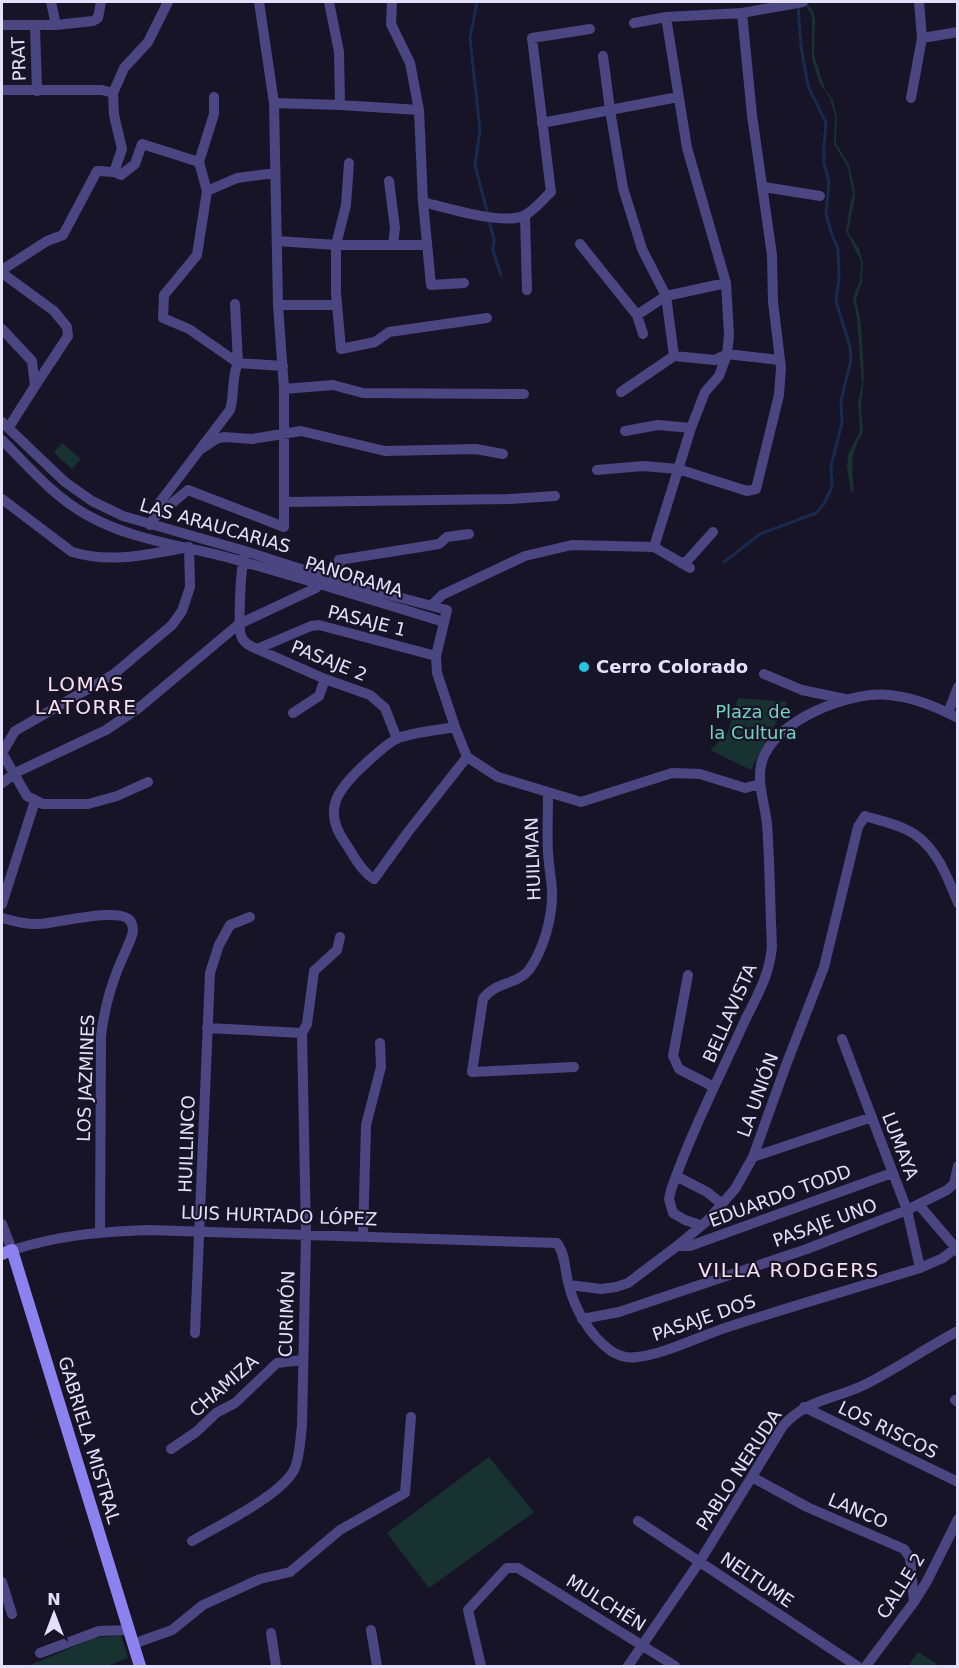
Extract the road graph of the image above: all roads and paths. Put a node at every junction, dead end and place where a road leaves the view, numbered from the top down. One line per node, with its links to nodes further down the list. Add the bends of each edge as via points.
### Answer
1 (51, 2): 14 (street)
2 (101, 2): 14 (street, via 98,18 93,21)
3 (168, 2): 22 (street, via 148,42 124,68)
4 (259, 2): 26 (street)
5 (329, 2): 27 (street, via 339,52)
6 (392, 2): 28 (street, via 391,24 410,63)
7 (803, 2): 10 (street)
8 (919, 2): 18 (street)
9 (723, 7): 10 (street); 11 (street)
10 (742, 13): 36 (street)
11 (666, 17): 12 (street); 24 (street)
12 (634, 23)
13 (2, 25): 15 (street)
14 (56, 25): 15 (street)
15 (35, 26): 21 (street, PRAT)
16 (590, 29): 30 (street, via 532,38)
17 (957, 32): 18 (street)
18 (922, 38): 25 (street)
19 (603, 56): 29 (street)
20 (2, 90): 21 (street)
21 (37, 91): 22 (street)
22 (113, 93): 33 (street, via 122,149)
23 (214, 97): 31 (street, via 214,114)
24 (678, 97): 29 (street); 48 (street, via 687,148)
25 (911, 98)
26 (274, 103): 27 (street); 34 (street)
27 (340, 105): 28 (street)
28 (419, 110): 39 (street)
29 (609, 110): 30 (street); 50 (street, via 623,188 642,249)
30 (542, 123): 40 (street, via 551,192)
31 (199, 162): 33 (street, via 142,144 135,164 121,175); 37 (street)
32 (349, 163): 43 (street, via 346,205)
33 (114, 172): 46 (street, via 97,171 63,235 47,241)
34 (275, 173): 37 (street, via 237,178); 41 (street)
35 (389, 181): 44 (street, via 395,228)
36 (764, 187): 38 (street); 60 (street)
37 (207, 191): 61 (street, via 197,255 164,295 163,318 189,329)
38 (820, 196)
39 (423, 202): 40 (street, via 509,220); 45 (street)
40 (525, 216): 49 (street)
41 (277, 241): 43 (street); 52 (street)
42 (580, 244): 54 (street)
43 (336, 245): 44 (street); 53 (street)
44 (393, 245): 45 (street)
45 (426, 245): 47 (street, via 431,285)
46 (2, 272): 63 (street, via 54,311 67,327 68,336)
47 (464, 283)
48 (726, 283): 50 (street); 58 (street)
49 (527, 290)
50 (666, 296): 54 (street); 59 (street)
51 (235, 304): 61 (street)
52 (278, 305): 53 (street); 62 (street)
53 (337, 305): 55 (street, via 341,349 375,342 389,332)
54 (637, 315): 57 (street)
55 (487, 318)
56 (2, 329): 63 (street, via 32,361)
57 (643, 334)
58 (727, 354): 59 (street, via 715,360); 60 (street); 68 (street, via 719,376 705,392)
59 (674, 356): 65 (street)
60 (780, 360): 74 (street, via 779,395 756,489 747,491)
61 (238, 363): 62 (street); 72 (street, via 230,410)
62 (283, 366): 64 (street)
63 (35, 386): 67 (street)
64 (284, 389): 66 (street, via 333,385 363,393); 70 (street)
65 (621, 392)
66 (524, 394)
67 (5, 424): 79 (street, LAS ARAUCARIAS, via 65,482 92,501 123,516)
68 (691, 428): 69 (street, via 658,425); 74 (street)
69 (625, 430)
70 (285, 434): 72 (street, via 252,439 224,437); 73 (street, via 301,431 385,451 476,449); 78 (street)
71 (2, 440): 82 (street, PANORAMA, via 58,495 86,514 138,536)
72 (201, 449): 79 (street, via 160,502)
73 (502, 454)
74 (678, 469): 75 (street, via 643,466); 83 (street)
75 (597, 471)
76 (555, 496): 78 (street)
77 (2, 499): 82 (street, via 80,555 140,557)
78 (285, 502): 79 (street, via 284,527 188,490)
79 (152, 521): 84 (street, LAS ARAUCARIAS)
80 (713, 532): 83 (street, via 686,565)
81 (469, 534): 85 (street, via 447,537 439,544 339,560)
82 (189, 547): 84 (street, PANORAMA); 100 (street, via 190,587 182,611 172,625 114,674 15,731)
83 (654, 547): 87 (street, via 572,545 525,556 442,595)
84 (244, 556): 85 (street, LAS ARAUCARIAS); 86 (street, PANORAMA); 89 (street)
85 (338, 580): 87 (street, LAS ARAUCARIAS)
86 (317, 583): 88 (street, PANORAMA); 89 (street, via 316,588)
87 (432, 605): 88 (street, LAS ARAUCARIAS, via 447,610)
88 (444, 622): 91 (street)
89 (239, 624): 90 (street, PASAJE 2, via 241,637); 102 (street, via 140,707 106,730)
90 (257, 650): 91 (street, PASAJE 1, via 319,625); 93 (street, PASAJE 2)
91 (436, 656): 98 (street, via 437,673)
92 (765, 674): 95 (street, via 802,690)
93 (325, 679): 96 (street, via 319,696); 99 (street, PASAJE 2, via 378,700)
94 (957, 687): 97 (street)
95 (849, 699): 97 (street, via 888,695); 105 (street, via 811,713 770,746 762,760)
96 (293, 713)
97 (953, 716)
98 (455, 727): 99 (street); 101 (street)
99 (397, 739): 101 (street, via 342,786 336,798 334,818 343,840 374,879)
100 (2, 753): 102 (street)
101 (467, 757): 106 (street, via 498,777)
102 (15, 773): 104 (street); 107 (street, via 27,796)
103 (148, 782): 107 (street, via 88,804)
104 (2, 783)
105 (760, 784): 106 (street, via 746,788 700,774 672,773 581,802); 119 (street, BELLAVISTA, via 767,827 771,965)
106 (548, 793): 118 (street, HUILMAN, via 552,891 549,921 526,973 495,988 483,999 472,1072)
107 (35, 801): 109 (street)
108 (957, 903): 121 (street, LA UNIÓN, via 942,864 926,844 907,829 865,816 858,827 824,967)
109 (2, 904)
110 (250, 917): 114 (street, HUILLINCO, via 230,925 219,945 210,973)
111 (2, 918): 131 (street, LOS JAZMINES, via 37,924 119,915 126,916 133,925 104,1007)
112 (340, 937): 115 (street, CURIMÓN, via 337,950 314,971 307,1024)
113 (688, 975): 119 (street, via 673,1056 679,1069)
114 (207, 1028): 115 (street); 130 (street, HUILLINCO)
115 (302, 1033): 132 (street, CURIMÓN)
116 (842, 1038): 120 (street, LUMAYA)
117 (380, 1043): 133 (street, via 381,1067 366,1125)
118 (574, 1067)
119 (714, 1087): 124 (street, BELLAVISTA)
120 (872, 1117): 121 (street); 123 (street, LUMAYA)
121 (753, 1157): 125 (street, LA UNIÓN)
122 (957, 1166): 126 (street, PASAJE UNO, via 954,1184)
123 (892, 1173): 127 (street, LUMAYA); 135 (street, EDUARDO TODD, via 690,1246)
124 (676, 1176): 125 (street); 129 (street, BELLAVISTA, via 670,1207 685,1220)
125 (722, 1204): 129 (street, LA UNIÓN)
126 (919, 1205): 127 (street, PASAJE UNO); 136 (street)
127 (907, 1210): 138 (street, LUMAYA); 140 (street, PASAJE UNO, via 807,1249 619,1312)
128 (2, 1224): 137 (street, GABRIELA MISTRAL)
129 (700, 1225): 135 (street, LA UNIÓN)
130 (201, 1231): 131 (street, LUIS HURTADO LÓPEZ); 132 (street, LUIS HURTADO LÓPEZ); 142 (street, HUILLINCO)
131 (100, 1232): 137 (street, LUIS HURTADO LÓPEZ, via 71,1235)
132 (306, 1234): 133 (street, LUIS HURTADO LÓPEZ); 143 (street, CURIMÓN)
133 (363, 1236): 134 (street, LUIS HURTADO LÓPEZ)
134 (557, 1243): 139 (street, PASAJE DOS)
135 (677, 1246): 139 (street, LA UNIÓN, via 628,1283 601,1289)
136 (957, 1249): 138 (street, PASAJE DOS)
137 (7, 1252): 156 (street, GABRIELA MISTRAL)
138 (920, 1268): 140 (street, PASAJE DOS, via 638,1357 611,1351)
139 (569, 1286): 140 (street, PASAJE DOS)
140 (582, 1319)
141 (957, 1331): 144 (street, PABLO NERUDA, via 864,1385)
142 (195, 1333)
143 (302, 1360): 146 (street, CHAMIZA, via 277,1363 235,1403); 151 (street, CURIMÓN, via 302,1426 294,1470 264,1498)
144 (804, 1407): 147 (street, PABLO NERUDA, via 783,1426); 148 (street, LOS RISCOS)
145 (411, 1417): 159 (street, via 405,1492 340,1530 290,1572 260,1579 203,1605 172,1630)
146 (171, 1449)
147 (752, 1477): 152 (street, PABLO NERUDA); 154 (street, LANCO, via 807,1507 904,1550 910,1558)
148 (957, 1482)
149 (957, 1519): 154 (street, CALLE 2)
150 (638, 1521): 152 (street, NELTUME)
151 (192, 1541)
152 (700, 1561): 160 (street, PABLO NERUDA); 162 (street, NELTUME)
153 (2, 1582): 155 (street)
154 (914, 1602): 170 (street, CALLE 2)
155 (12, 1614)
156 (129, 1630): 159 (street, GABRIELA MISTRAL); 161 (street, via 99,1631)
157 (371, 1630): 165 (street)
158 (271, 1633): 164 (street)
159 (133, 1644): 163 (street, GABRIELA MISTRAL)
160 (643, 1645): 166 (street, MULCHÉN, via 518,1568 507,1568 468,1610); 167 (street, PABLO NERUDA); 168 (street, MULCHÉN)
161 (40, 1653)
162 (843, 1663): 169 (street, NELTUME)
163 (140, 1666)
164 (276, 1666)
165 (377, 1666)
166 (481, 1666)
167 (628, 1666)
168 (675, 1666)
169 (857, 1666)
170 (866, 1666)

